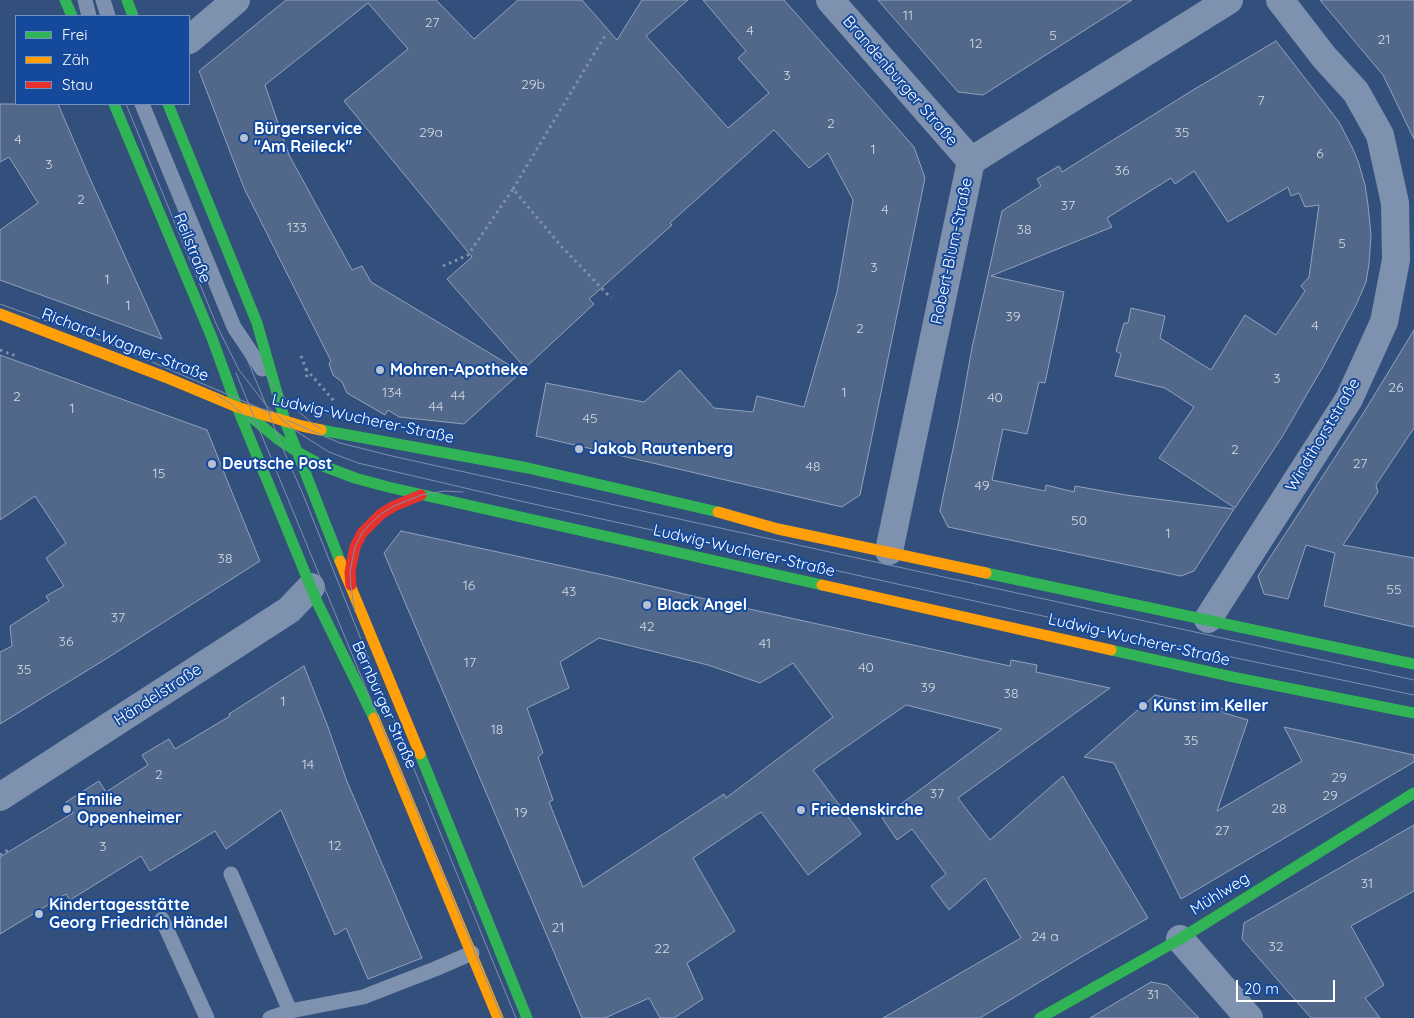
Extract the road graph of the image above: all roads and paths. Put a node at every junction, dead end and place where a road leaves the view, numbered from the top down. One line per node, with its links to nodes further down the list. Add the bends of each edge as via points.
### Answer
1 (65, 0): 9 (street)
2 (84, 0): 10 (lane)
3 (103, 0): 11 (lane)
4 (127, 0): 12 (street)
5 (236, 0): 14 (street)
6 (830, 0): 18 (street, Brandenburger Straße)
7 (1230, 0): 18 (street, Robert-Blum-Straße)
8 (1280, 0): 31 (street, Windthorststraße, via 1356,92 1380,135 1395,203 1396,260 1384,322 1348,399)
9 (72, 15)
10 (89, 15)
11 (108, 15)
12 (133, 15)
13 (606, 34): 19 (path)
14 (190, 39)
15 (114, 105): 24 (street, Reilstraße, via 212,338)
16 (142, 105): 23 (lane, Reilstraße, via 234,327)
17 (168, 105): 23 (street, Reilstraße, via 256,323)
18 (971, 161): 28 (street, Robert-Blum-Straße)
19 (513, 189): 20 (path, via 468,255); 21 (path)
20 (443, 266)
21 (611, 298)
22 (0, 314): 24 (street, Richard-Wagner-Straße)
23 (276, 389): 25 (street, Reilstraße)
24 (237, 407): 25 (street, Ludwig-Wucherer-Straße); 26 (street, Ludwig-Wucherer-Straße); 29 (street, Bernburger Straße)
25 (285, 422): 26 (street, Bernburger Straße); 28 (street, Ludwig-Wucherer-Straße, via 606,485 778,529)
26 (296, 451): 27 (street, Ludwig-Wucherer-Straße, via 355,478); 30 (street, Bernburger Straße)
27 (421, 495): 30 (street, via 381,514 362,533 352,561); 33 (street, Ludwig-Wucherer-Straße, via 1233,678)
28 (889, 551): 31 (street, Ludwig-Wucherer-Straße)
29 (311, 587): 35 (street, Händelstraße, via 289,610); 41 (street, Bernburger Straße, via 369,705)
30 (351, 587): 46 (street, Bernburger Straße)
31 (1208, 619): 32 (street, Ludwig-Wucherer-Straße)
32 (1414, 664)
33 (1414, 713)
34 (1414, 793): 40 (street, Mühlweg)
35 (0, 797)
36 (10, 849): 37 (path)
37 (0, 855)
38 (231, 874): 42 (lane)
39 (162, 919): 43 (lane)
40 (1180, 939): 47 (street, Mühlweg); 48 (street)
41 (472, 953): 42 (lane, via 363,997); 45 (street, Bernburger Straße)
42 (290, 1010): 44 (lane)
43 (206, 1018)
44 (270, 1018)
45 (498, 1018)
46 (526, 1018)
47 (1040, 1018)
48 (1249, 1018)

